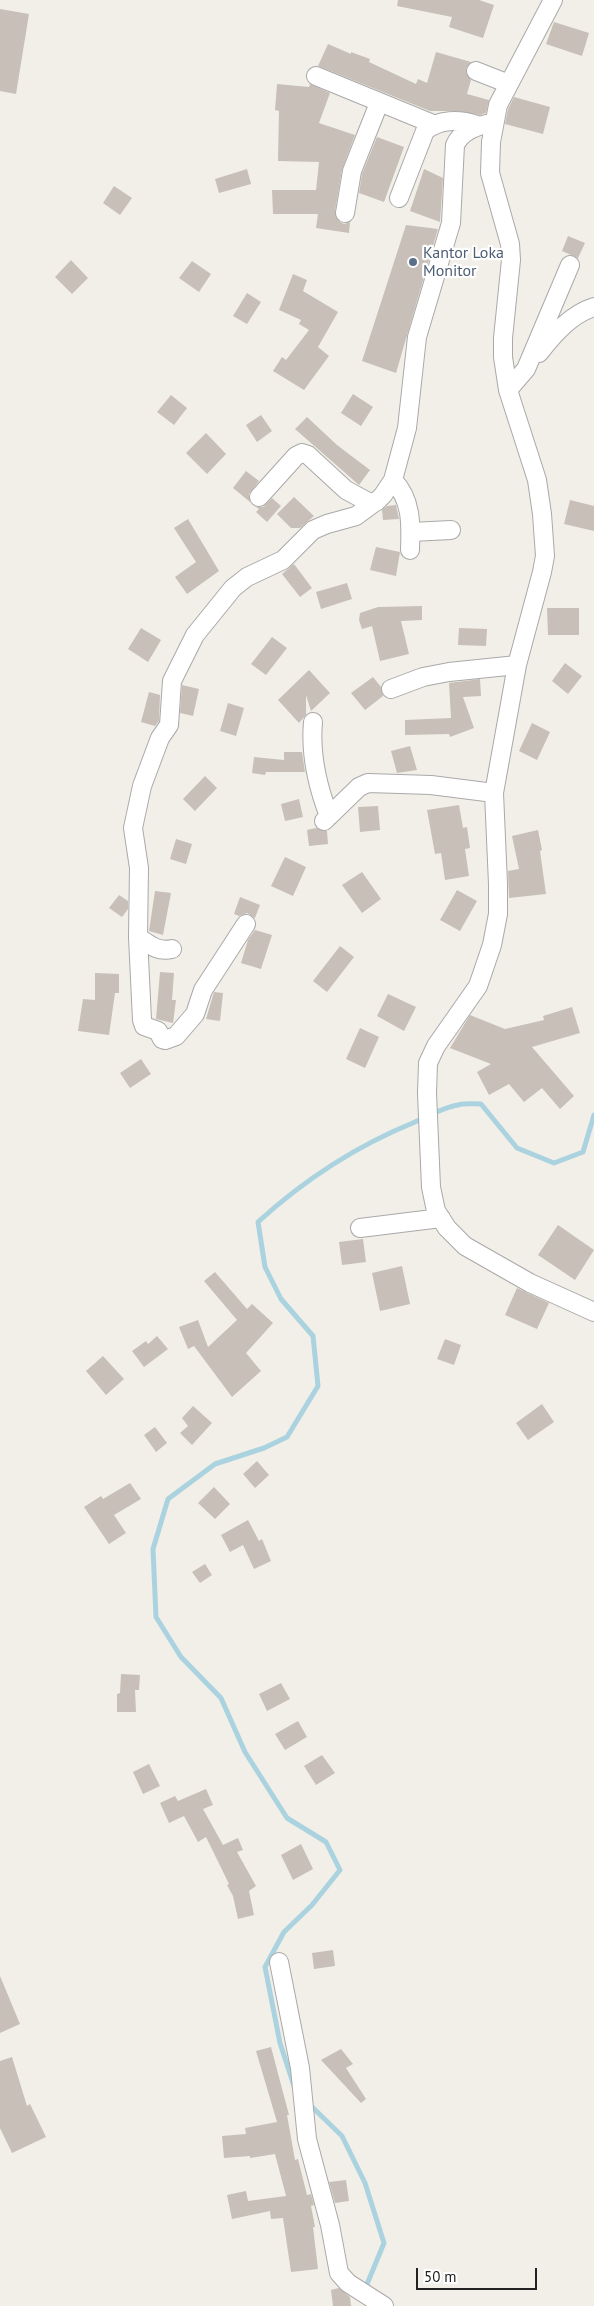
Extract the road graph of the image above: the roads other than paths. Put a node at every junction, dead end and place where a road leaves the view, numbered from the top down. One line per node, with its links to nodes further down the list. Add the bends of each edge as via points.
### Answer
1 (553, 0): 4 (street)
2 (476, 72): 4 (street)
3 (316, 76): 5 (street)
4 (509, 84): 7 (street)
5 (379, 103): 6 (street); 9 (street, via 352,171)
6 (433, 124): 7 (street, via 457,121); 8 (street, via 422,135)
7 (485, 124): 13 (street, via 490,173 510,244 503,338); 14 (street, via 458,139 454,145 451,223 417,337 407,428)
8 (399, 198)
9 (345, 213)
10 (570, 265): 12 (street)
11 (594, 307): 12 (street, via 573,317 554,334)
12 (526, 368): 13 (street)
13 (508, 390): 20 (street, via 537,480 545,543 542,572)
14 (393, 480): 16 (street, via 384,495); 18 (street, via 408,502)
15 (259, 497): 16 (street, via 302,453 354,495)
16 (375, 502): 25 (street, via 356,516 313,530 284,560 247,577 233,588 195,635 172,681 169,725 160,738 142,786 133,828 138,868)
17 (451, 530): 18 (street)
18 (411, 532): 19 (street)
19 (410, 550)
20 (517, 666): 21 (street, via 449,672 423,677); 23 (street)
21 (391, 689)
22 (313, 722): 23 (street, via 313,765 326,819 359,787 368,784 431,785)
23 (494, 793): 27 (street, via 498,914 492,945 478,986 436,1046 428,1063 431,1187 436,1211)
24 (246, 924): 25 (street, via 203,990 195,1014 176,1036 166,1040 158,1031 144,1026 142,1020)
25 (138, 937): 26 (street, via 156,949)
26 (172, 950)
27 (441, 1218): 28 (street); 29 (street, via 465,1246)
28 (360, 1228)
29 (594, 1312)
30 (280, 1962): 31 (street, via 297,2049 307,2139 339,2273 348,2283)
31 (380, 2303)

